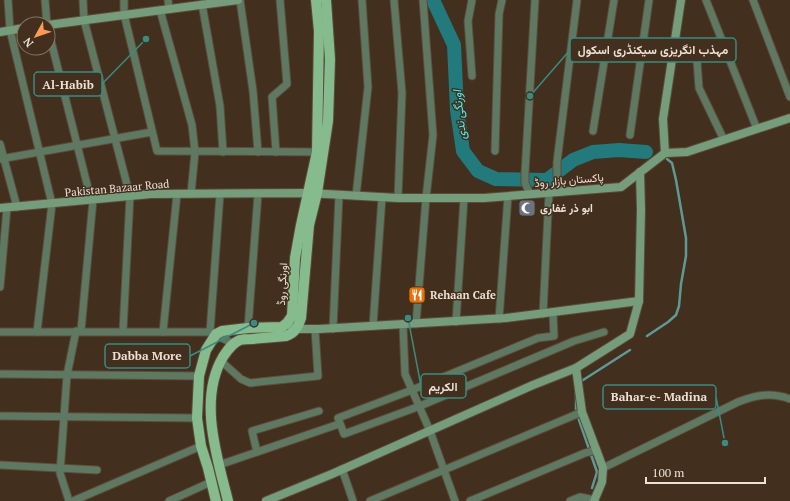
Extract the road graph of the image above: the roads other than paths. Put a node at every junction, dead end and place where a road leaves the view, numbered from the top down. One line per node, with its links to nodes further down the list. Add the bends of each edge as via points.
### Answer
1 (8, 0): 30 (street)
2 (45, 0): 26 (street)
3 (83, 0): 27 (street)
4 (124, 0): 25 (street)
5 (168, 0): 23 (street)
6 (239, 0): 22 (street); 49 (street, via 253,91)
7 (280, 0): 50 (street, via 287,84 272,97)
8 (316, 0): 51 (main road, اورنگی روڈ, via 319,31)
9 (326, 0): 56 (main road, اورنگی روڈ, via 330,59 328,121)
10 (362, 0): 65 (street, via 368,87)
11 (394, 0): 68 (street, via 402,93)
12 (423, 0): 69 (street, via 433,135)
13 (472, 0): 34 (street, via 468,22)
14 (502, 0): 45 (street, via 499,14)
15 (535, 0): 62 (street, via 525,173 525,183)
16 (577, 0): 55 (street, via 557,162 557,178)
17 (614, 0): 38 (street)
18 (649, 0): 40 (street)
19 (681, 0): 52 (street, via 663,120)
20 (706, 0): 37 (street)
21 (753, 0): 35 (street)
22 (203, 3): 23 (street); 48 (street, via 220,106)
23 (169, 9): 24 (street)
24 (160, 10): 25 (street); 47 (street, via 192,125)
25 (124, 14): 27 (street); 39 (street)
26 (47, 16)
27 (84, 20): 28 (street); 41 (street)
28 (56, 24)
29 (16, 29): 30 (street)
30 (10, 30): 31 (street); 46 (street)
31 (0, 32)
32 (55, 56): 44 (street)
33 (697, 61): 42 (street, via 699,88)
34 (472, 76)
35 (790, 97)
36 (790, 118): 37 (street)
37 (757, 129): 42 (street)
38 (593, 131)
39 (152, 132): 41 (street); 47 (street, via 157,151)
40 (630, 135)
41 (115, 139): 44 (street); 64 (street)
42 (724, 140): 52 (street, via 687,152)
43 (0, 144): 53 (street)
44 (77, 145): 46 (street); 71 (street)
45 (495, 151)
46 (40, 152): 53 (street); 72 (street)
47 (195, 152): 48 (street); 59 (street)
48 (223, 152): 49 (street)
49 (258, 152): 50 (street)
50 (276, 152): 51 (street)
51 (317, 152): 56 (main road, اورنگی روڈ)
52 (665, 153): 54 (street, پاکستان بازار روڈ)
53 (2, 159): 73 (street)
54 (640, 172): 55 (street, پاکستان بازار روڈ, via 621,187); 76 (street)
55 (561, 192): 57 (street, پاکستان بازار روڈ)
56 (313, 193): 61 (street, Pakistan Bazaar Road); 63 (street, پاکستان بازار روڈ); 82 (main road, اورنگی روڈ, via 301,225 295,258 293,310); 86 (main road, اورنگی روڈ, via 301,318)
57 (548, 193): 62 (street, پاکستان بازار روڈ); 78 (street)
58 (177, 194): 59 (street, Pakistan Bazaar Road); 64 (street, Pakistan Bazaar Road); 93 (street)
59 (191, 194): 60 (street, Pakistan Bazaar Road)
60 (220, 194): 61 (street, Pakistan Bazaar Road); 95 (street)
61 (258, 194): 85 (street)
62 (530, 194): 66 (street, پاکستان بازار روڈ)
63 (340, 195): 65 (street, پاکستان بازار روڈ); 88 (street)
64 (130, 196): 71 (street, Pakistan Bazaar Road); 92 (street)
65 (356, 196): 67 (street, پاکستان بازار روڈ)
66 (508, 196): 70 (street, پاکستان بازار روڈ); 79 (street)
67 (382, 197): 68 (street, پاکستان بازار روڈ); 84 (street)
68 (398, 198): 69 (street, پاکستان بازار روڈ)
69 (426, 198): 70 (street, پاکستان بازار روڈ); 81 (street)
70 (464, 198): 80 (street)
71 (92, 200): 72 (street, Pakistan Bazaar Road); 89 (street)
72 (52, 204): 73 (street, Pakistan Bazaar Road); 91 (street)
73 (17, 207): 74 (street, Pakistan Bazaar Road)
74 (4, 208): 75 (street)
75 (0, 287)
76 (639, 302): 77 (street); 98 (street, via 630,334)
77 (553, 313): 78 (street); 102 (street, via 554,336 538,338)
78 (543, 314): 79 (street)
79 (499, 319): 80 (street)
80 (456, 322): 81 (street)
81 (416, 324): 83 (street)
82 (285, 325): 85 (main road); 86 (street)
83 (403, 325): 84 (street); 102 (street, via 405,374)
84 (373, 326): 88 (street)
85 (248, 328): 95 (main road)
86 (296, 329): 87 (street); 96 (main road, via 286,336 240,340)
87 (315, 329): 88 (street); 97 (street, via 318,376 250,383 241,379)
88 (333, 329)
89 (79, 331): 91 (street); 92 (street); 100 (street)
90 (0, 332): 91 (street)
91 (37, 332)
92 (123, 332): 93 (street)
93 (163, 332): 95 (street)
94 (604, 332): 104 (street, via 574,341)
95 (213, 333): 96 (street); 101 (main road)
96 (234, 344): 97 (main road)
97 (221, 361): 116 (main road, via 210,397 210,417)
98 (576, 368): 106 (street); 111 (street)
99 (0, 374): 100 (street)
100 (67, 374): 101 (street); 108 (street)
101 (199, 376): 109 (main road)
102 (412, 390): 104 (street); 110 (street, via 338,418)
103 (790, 399): 118 (street, via 774,395 756,395)
104 (420, 406): 110 (street, via 344,434); 111 (street)
105 (319, 411): 114 (street, via 252,431)
106 (581, 413): 113 (street); 119 (street)
107 (0, 416): 108 (street)
108 (64, 417): 109 (street); 117 (street)
109 (197, 418): 112 (main road)
110 (339, 424): 114 (street)
111 (430, 431): 119 (street); 121 (street)
112 (201, 446): 122 (main road); 125 (street)
113 (591, 451): 118 (street); 133 (street)
114 (257, 452): 116 (street)
115 (0, 465): 117 (street)
116 (219, 465): 128 (main road)
117 (61, 468): 120 (street); 124 (street, via 60,473)
118 (603, 468): 123 (street, via 602,482)
119 (444, 469): 131 (street); 132 (street)
120 (97, 470)
121 (342, 470): 129 (street); 130 (street)
122 (211, 482): 126 (street); 127 (main road)
123 (594, 500): 134 (street, via 580,497)
124 (69, 501)
125 (73, 501)
126 (169, 501)
127 (216, 501)
128 (228, 501)
129 (266, 501)
130 (353, 501)
131 (370, 501)
132 (455, 501)
133 (470, 501)
134 (570, 501)

